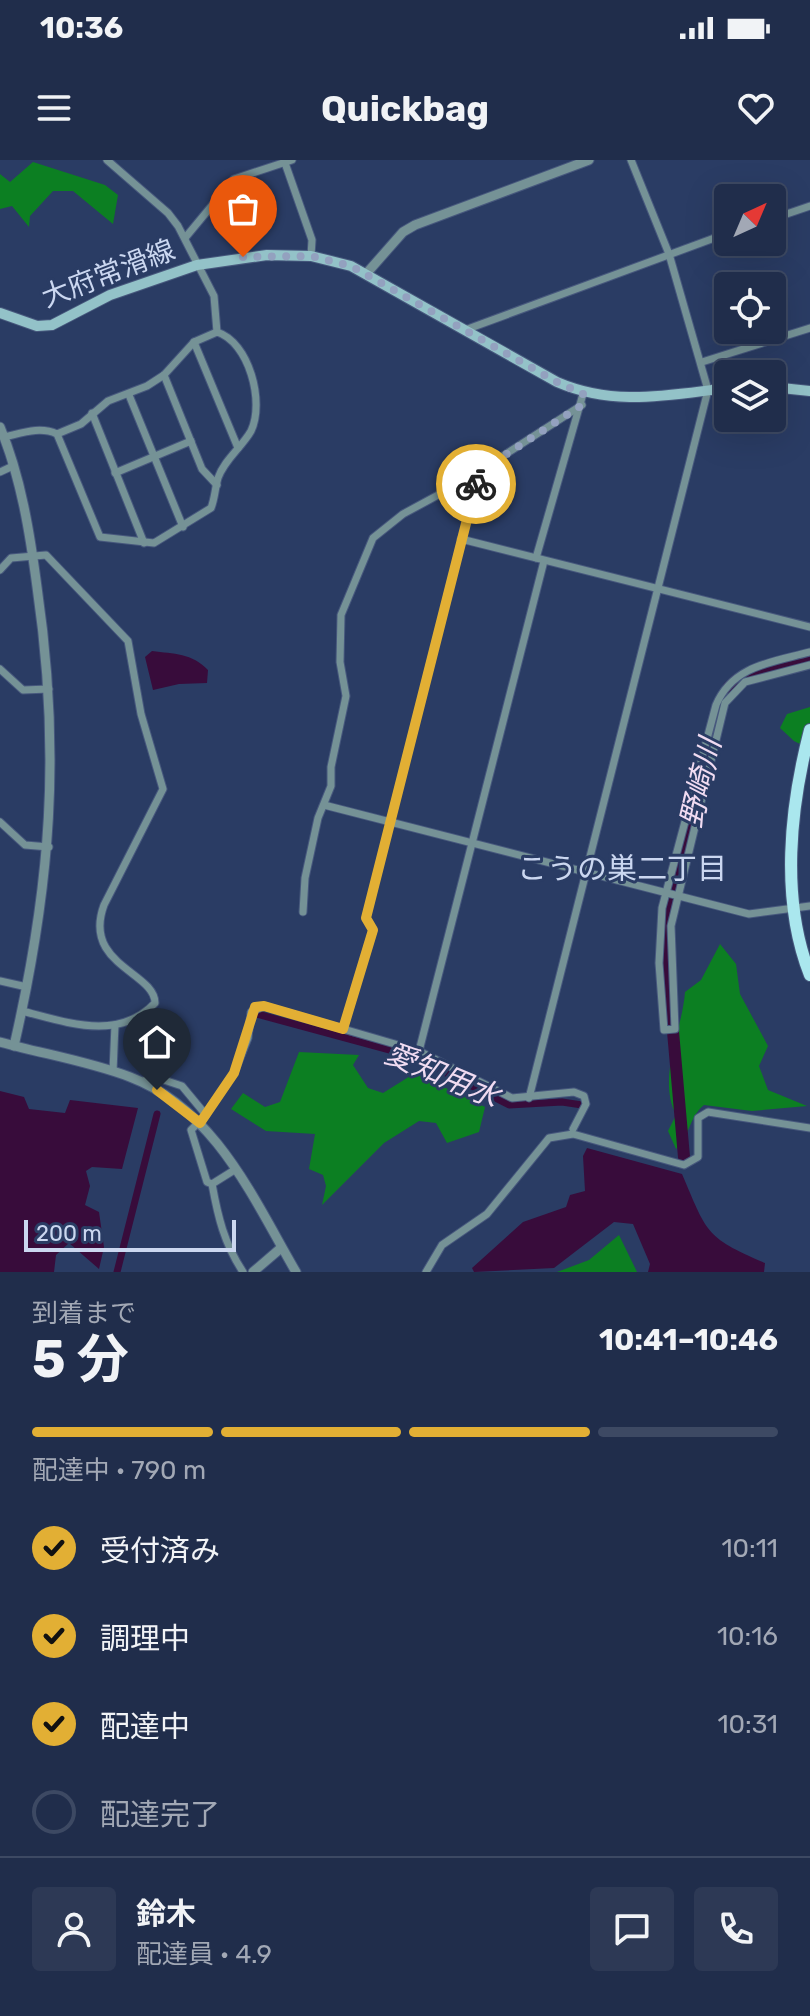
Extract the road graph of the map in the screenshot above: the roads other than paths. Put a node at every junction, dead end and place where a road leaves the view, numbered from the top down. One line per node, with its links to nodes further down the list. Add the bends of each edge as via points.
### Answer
1 (107, 160): 7 (street, via 168,213)
2 (589, 160): 12 (street, via 415,225)
3 (631, 160): 9 (street)
4 (289, 161): 7 (street, via 234,179); 10 (street, via 312,240)
5 (810, 206): 6 (street)
6 (786, 214)
7 (185, 238): 11 (street)
8 (714, 238): 9 (street)
9 (669, 254): 15 (street); 18 (street)
10 (311, 256): 11 (main road, 大府常滑線, via 267,255); 12 (main road, 大府常滑線)
11 (197, 265): 13 (main road, 大府常滑線, via 110,295 52,325 37,326); 16 (street, via 214,296)
12 (366, 274): 15 (main road, 大府常滑線)
13 (0, 313)
14 (810, 328): 18 (street)
15 (465, 330): 25 (main road, 大府常滑線)
16 (217, 332): 17 (street); 30 (street, via 237,346 252,377 255,420)
17 (194, 342): 19 (street); 30 (street)
18 (702, 362): 22 (street)
19 (164, 375): 24 (street); 29 (street)
20 (786, 388): 23 (main road)
21 (714, 389): 22 (main road, 大府常滑線)
22 (708, 390): 25 (main road, 大府常滑線); 43 (street)
23 (810, 391)
24 (129, 395): 26 (street); 31 (street)
25 (582, 399): 34 (street); 41 (street)
26 (92, 413): 28 (street); 35 (street)
27 (2, 432): 28 (street); 32 (street)
28 (57, 434): 39 (street, via 100,537)
29 (191, 441): 31 (street); 36 (street, via 202,469)
30 (238, 448): 36 (street)
31 (155, 458): 35 (street); 37 (street)
32 (13, 466): 33 (street); 40 (street)
33 (0, 472)
34 (479, 472): 38 (street); 52 (street, via 403,514 373,538 341,615 346,696)
35 (115, 473): 39 (street)
36 (217, 485): 37 (street, via 211,508)
37 (183, 527): 39 (street)
38 (461, 539): 41 (street); 54 (street)
39 (144, 543)
40 (32, 554): 42 (street, via 11,558); 48 (street); 67 (street, via 46,555 128,641 141,714 162,782 161,798 100,915 106,949 155,997 150,1009)
41 (540, 560): 43 (street); 55 (street)
42 (0, 570)
43 (657, 589): 44 (street); 57 (street)
44 (810, 627)
45 (810, 652): 58 (street, via 751,668 719,696)
46 (810, 665): 59 (street, via 745,682 725,703)
47 (0, 669): 48 (street, via 23,690)
48 (49, 689): 56 (street)
49 (810, 730): 50 (main road)
50 (795, 796): 51 (street); 60 (main road, via 791,845)
51 (810, 798)
52 (324, 805): 54 (street); 62 (street, via 305,878)
53 (0, 822): 56 (street, via 25,845)
54 (389, 823): 55 (street); 68 (street, via 366,918 373,930)
55 (473, 845): 57 (street); 71 (street)
56 (49, 847): 65 (street)
57 (586, 873): 58 (street); 74 (street)
58 (667, 893): 59 (street); 59 (street, via 659,938 664,1030 675,1029 670,939)
59 (678, 895): 60 (street, via 749,914)
60 (796, 906): 61 (street); 63 (main road)
61 (810, 906)
62 (303, 912)
63 (810, 975)
64 (0, 981): 65 (street)
65 (27, 987): 66 (street)
66 (22, 1011): 67 (street, via 88,1027); 70 (street)
67 (115, 1025): 72 (street)
68 (343, 1029): 71 (street); 75 (street, via 255,1007 234,1073)
69 (0, 1042): 70 (street)
70 (14, 1046): 72 (street)
71 (419, 1051): 74 (street, via 505,1095)
72 (113, 1071): 73 (street)
73 (143, 1082): 75 (street); 75 (street, via 152,1076 176,1081)
74 (529, 1098): 77 (street, via 574,1092 584,1096 586,1104)
75 (200, 1121): 78 (street); 79 (street, via 191,1130)
76 (810, 1128): 84 (street, via 708,1112 698,1118 698,1157 684,1165 557,1134 487,1214 442,1245)
77 (573, 1129)
78 (236, 1169): 79 (street); 80 (street)
79 (212, 1184): 81 (street, via 224,1240)
80 (281, 1248): 82 (street); 83 (street)
81 (243, 1272)
82 (253, 1272)
83 (296, 1272)
84 (426, 1272)

